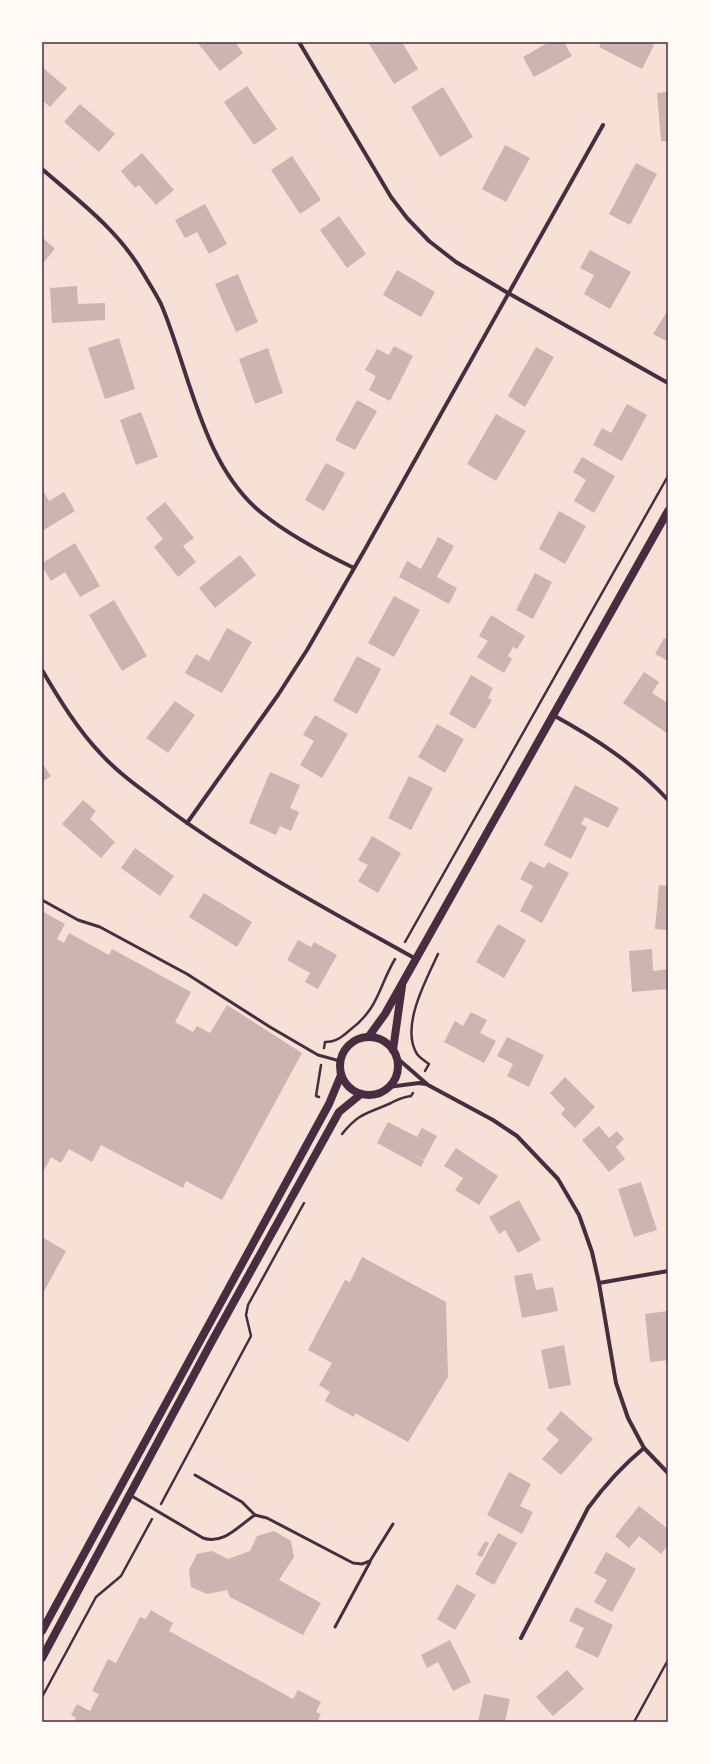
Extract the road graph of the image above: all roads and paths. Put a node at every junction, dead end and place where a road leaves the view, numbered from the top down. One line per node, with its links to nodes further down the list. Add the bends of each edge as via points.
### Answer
1 (299, 42): 4 (street, via 406,218 429,241 456,262)
2 (603, 125): 4 (street)
3 (42, 169): 8 (street, via 99,218 122,242 142,272 160,304 210,440 223,468 242,494 262,514 282,528)
4 (508, 294): 5 (street); 8 (street)
5 (668, 383)
6 (668, 476): 14 (path)
7 (668, 511): 10 (main road)
8 (354, 568): 12 (street, via 278,695)
9 (42, 670): 12 (street, via 79,727 101,754 131,781)
10 (552, 715): 11 (street, via 604,744 646,777); 16 (main road)
11 (668, 800)
12 (187, 822): 16 (street, via 267,875)
13 (42, 900): 23 (lane, via 78,920 100,927 187,974 318,1055)
14 (409, 934)
15 (438, 954): 24 (path, via 411,1021 416,1052 429,1064)
16 (416, 959): 18 (main road)
17 (391, 966): 20 (path, via 377,1000 362,1021 339,1038)
18 (403, 982): 19 (main road); 21 (main road)
19 (369, 1036): 21 (main road, via 381,1039); 23 (main road, via 353,1041)
20 (325, 1044)
21 (393, 1050): 22 (main road)
22 (397, 1058): 27 (street); 28 (main road, via 398,1070)
23 (340, 1060): 26 (main road)
24 (426, 1068)
25 (320, 1070): 31 (path, via 316,1096)
26 (341, 1075): 29 (main road, via 349,1087); 45 (main road, via 329,1104)
27 (428, 1085): 28 (street, via 418,1083); 35 (street, via 517,1136 558,1179 579,1215 592,1252)
28 (388, 1087): 29 (main road, via 371,1095)
29 (361, 1094): 40 (main road, via 339,1112)
30 (411, 1096): 32 (path, via 401,1097 363,1113)
31 (319, 1097)
32 (340, 1136)
33 (305, 1200): 36 (path, via 248,1305 246,1315)
34 (668, 1271): 35 (street)
35 (599, 1283): 37 (street, via 616,1383 628,1418)
36 (251, 1336)
37 (644, 1448): 38 (street); 46 (street, via 623,1465 588,1508)
38 (668, 1473)
39 (195, 1475): 41 (lane, via 242,1502)
40 (130, 1495): 41 (lane, via 211,1541 222,1538); 47 (main road)
41 (255, 1515): 43 (lane, via 267,1518 353,1563 362,1564)
42 (393, 1524): 43 (lane)
43 (370, 1561): 44 (lane)
44 (335, 1627)
45 (42, 1631)
46 (521, 1638)
47 (42, 1658)
48 (668, 1660): 49 (path)
49 (634, 1722)

